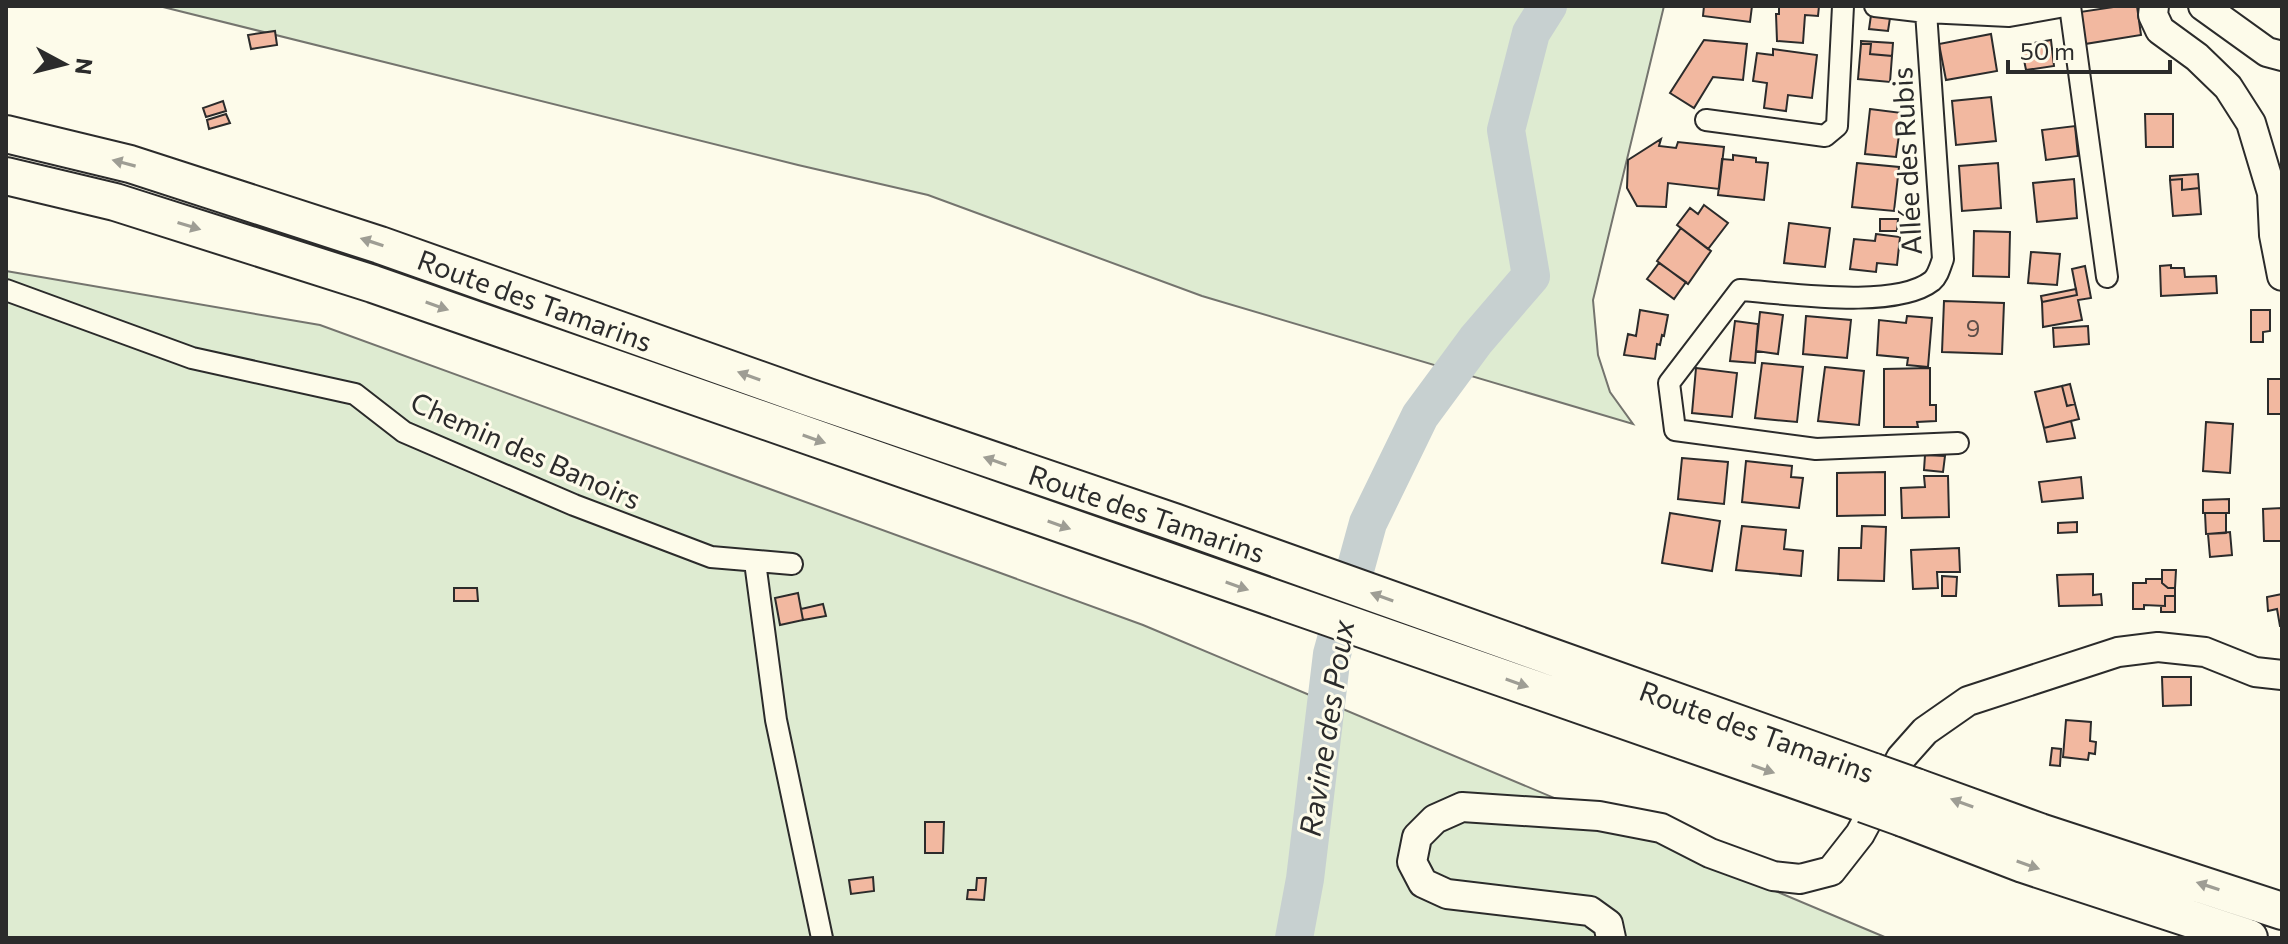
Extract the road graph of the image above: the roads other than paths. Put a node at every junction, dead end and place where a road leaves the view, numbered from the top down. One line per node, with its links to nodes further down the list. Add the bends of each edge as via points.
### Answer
1 (1843, 6): 8 (street, via 1837,126 1825,136)
2 (1875, 6): 6 (street)
3 (2068, 6): 6 (street, via 2009,16); 12 (street)
4 (2154, 6): 11 (main road, via 2160,30 2228,87 2251,123 2272,193)
5 (2203, 6): 7 (main road, via 2267,52)
6 (1926, 12): 14 (street, Allée des Rubis, via 1943,259 1935,279 1917,290 1856,298 1740,290 1669,383 1675,430 1816,449)
7 (2282, 56)
8 (1706, 120)
9 (6, 134): 18 (highway, Route des Tamarins, one-way to 9, via 1456,623 1174,522 380,245 130,164)
10 (6, 176): 18 (highway, Route des Tamarins, one-way to 18, via 115,202 373,284 1444,658)
11 (2282, 276)
12 (2107, 277)
13 (6, 290): 15 (street, Chemin des Banoirs, via 192,358 355,394 404,432 574,505 711,557)
14 (1958, 443)
15 (755, 562): 16 (street, Chemin des Banoirs); 20 (street, via 776,720)
16 (792, 564)
17 (2282, 675): 18 (main road, via 2255,672 2205,652 2158,647 2118,652 1968,701 1925,731)
18 (1886, 796): 19 (highway, Route des Tamarins, one-way to 18, via 2040,832); 21 (main road, via 1831,871 1800,879 1773,876 1710,853 1661,828 1599,816 1462,807 1435,819 1417,837 1412,862 1423,883 1447,894 1590,911 1608,924); 22 (highway, Route des Tamarins, one-way to 22, via 2023,864)
19 (2282, 911)
20 (822, 938)
21 (1611, 938)
22 (2249, 938)

